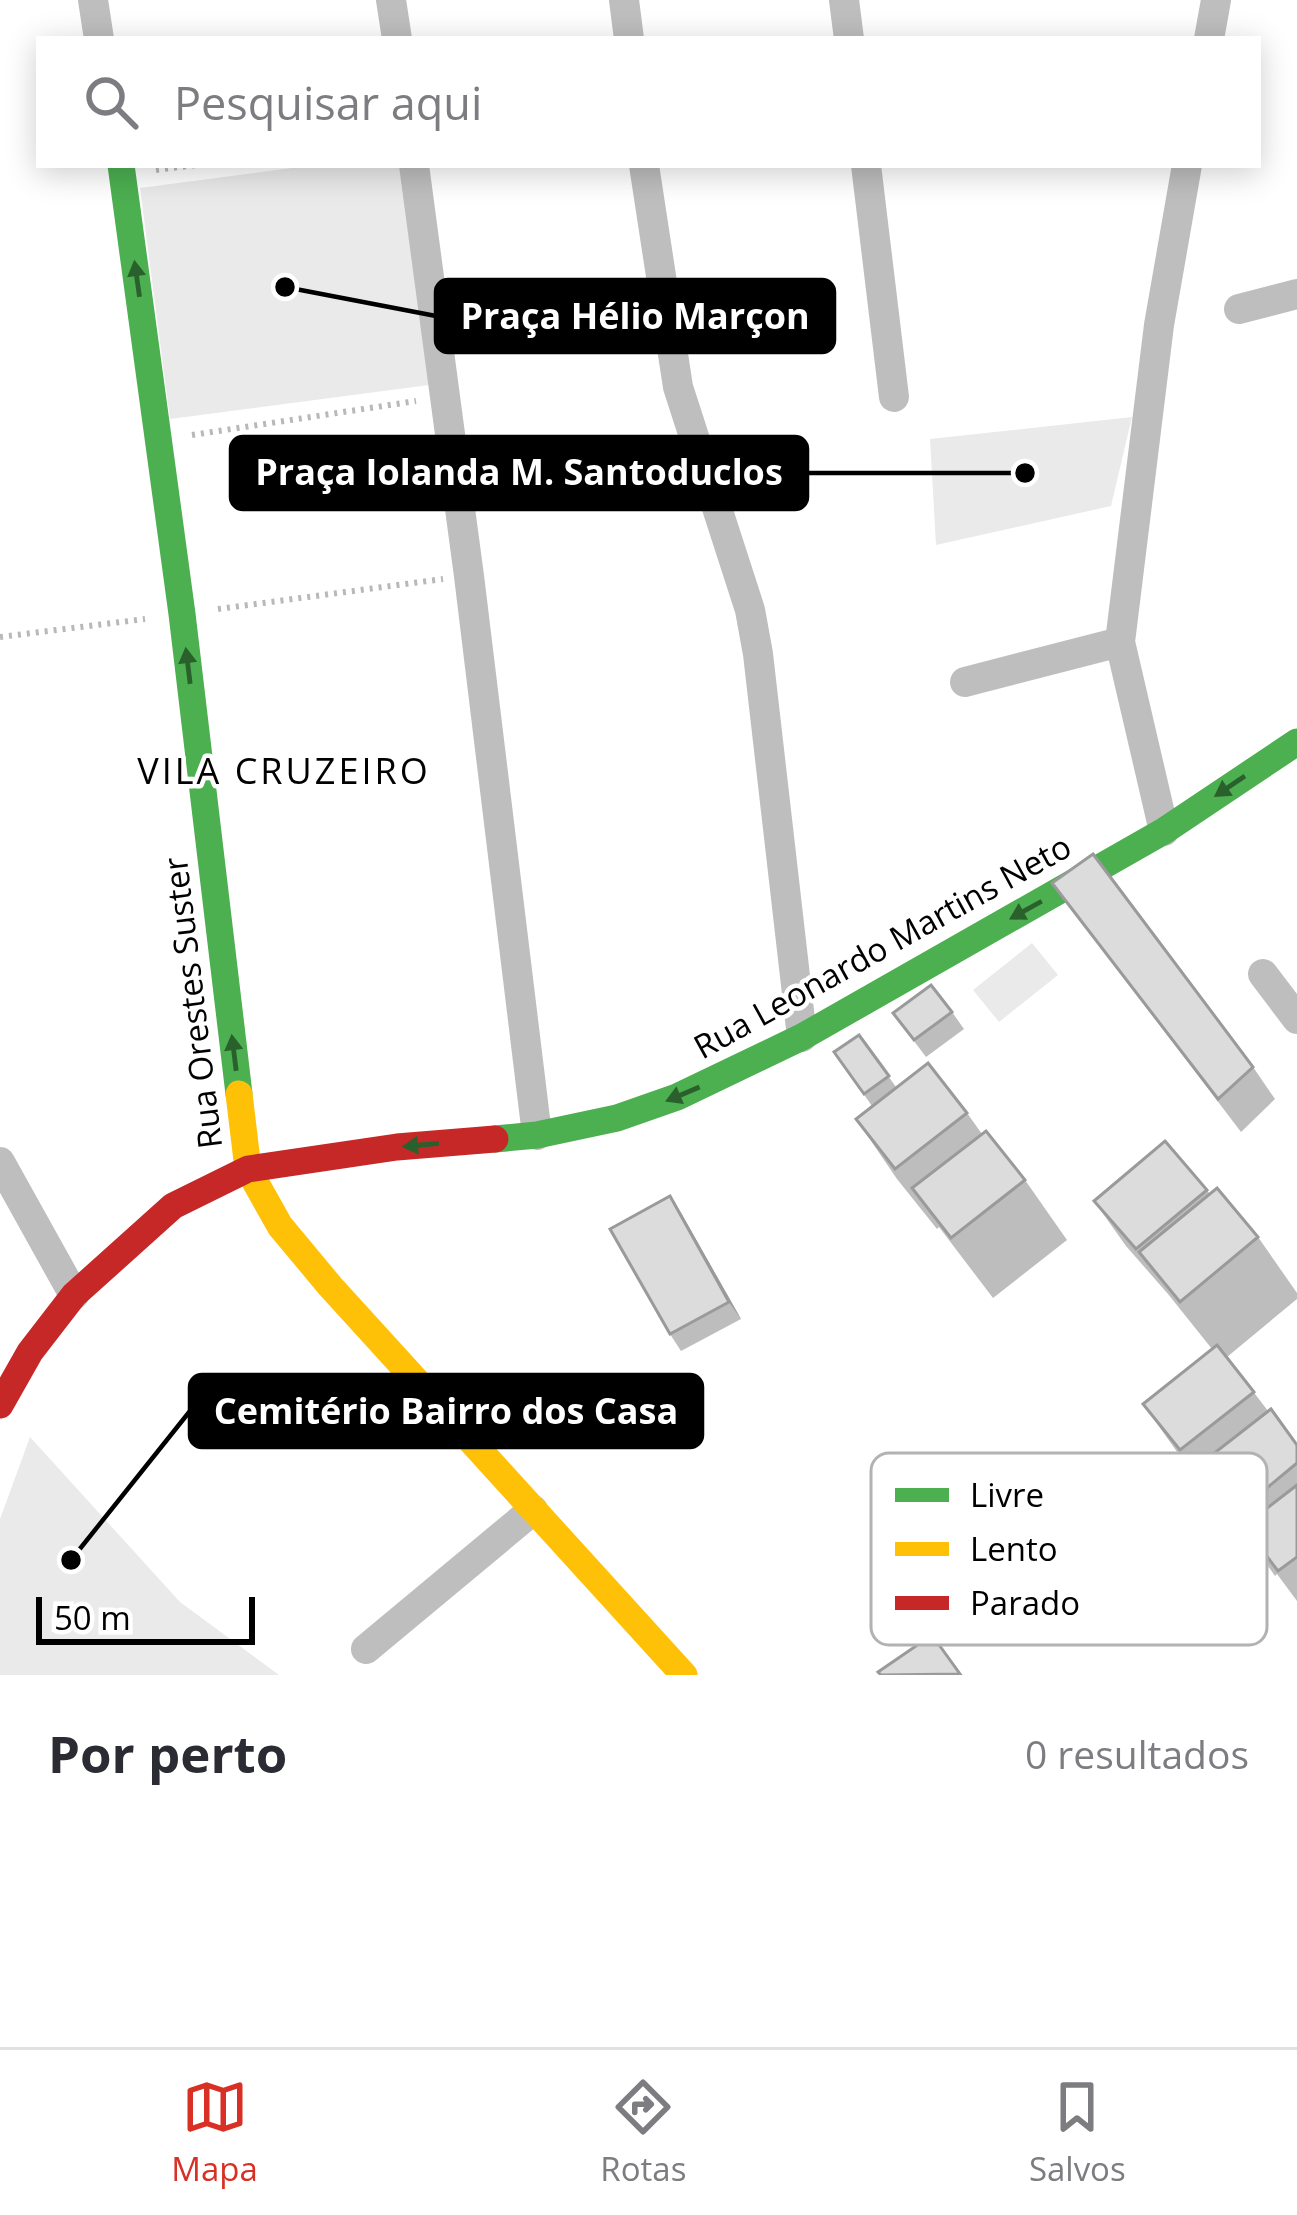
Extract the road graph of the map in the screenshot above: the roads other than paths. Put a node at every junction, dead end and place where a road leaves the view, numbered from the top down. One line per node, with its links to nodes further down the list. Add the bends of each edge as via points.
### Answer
1 (92, 0): 6 (street)
2 (391, 0): 7 (street)
3 (624, 0): 8 (street)
4 (844, 0): 9 (street)
5 (1216, 0): 10 (street)
6 (98, 36)
7 (397, 36)
8 (629, 36)
9 (849, 36)
10 (1210, 36)
11 (121, 168): 28 (street, Rua Orestes Suster, one-way to 11)
12 (414, 168): 26 (street)
13 (644, 168): 25 (street, via 678,388 758,654)
14 (866, 168): 18 (street)
15 (1186, 168): 19 (street)
16 (1297, 294): 17 (street)
17 (1239, 309)
18 (893, 397)
19 (1120, 642): 20 (street); 22 (street)
20 (965, 682)
21 (1297, 742): 22 (street, Rua Leonardo Martins Neto, one-way to 22)
22 (1164, 831): 25 (street, Rua Leonardo Martins Neto, one-way to 25)
23 (1263, 974): 24 (street)
24 (1297, 1019)
25 (802, 1037): 26 (street, Rua Leonardo Martins Neto, one-way to 26, via 677,1097)
26 (537, 1135): 28 (street, Rua Leonardo Martins Neto, one-way to 28)
27 (0, 1162): 29 (street)
28 (248, 1169): 29 (street, Rua Leonardo Martins Neto, via 173,1206); 31 (street, Rua Orestes Suster, via 280,1226 330,1286)
29 (74, 1295): 30 (street, Rua Leonardo Martins Neto)
30 (0, 1405)
31 (533, 1510): 32 (street); 33 (street, Rua Orestes Suster)
32 (366, 1649)
33 (684, 1675)

